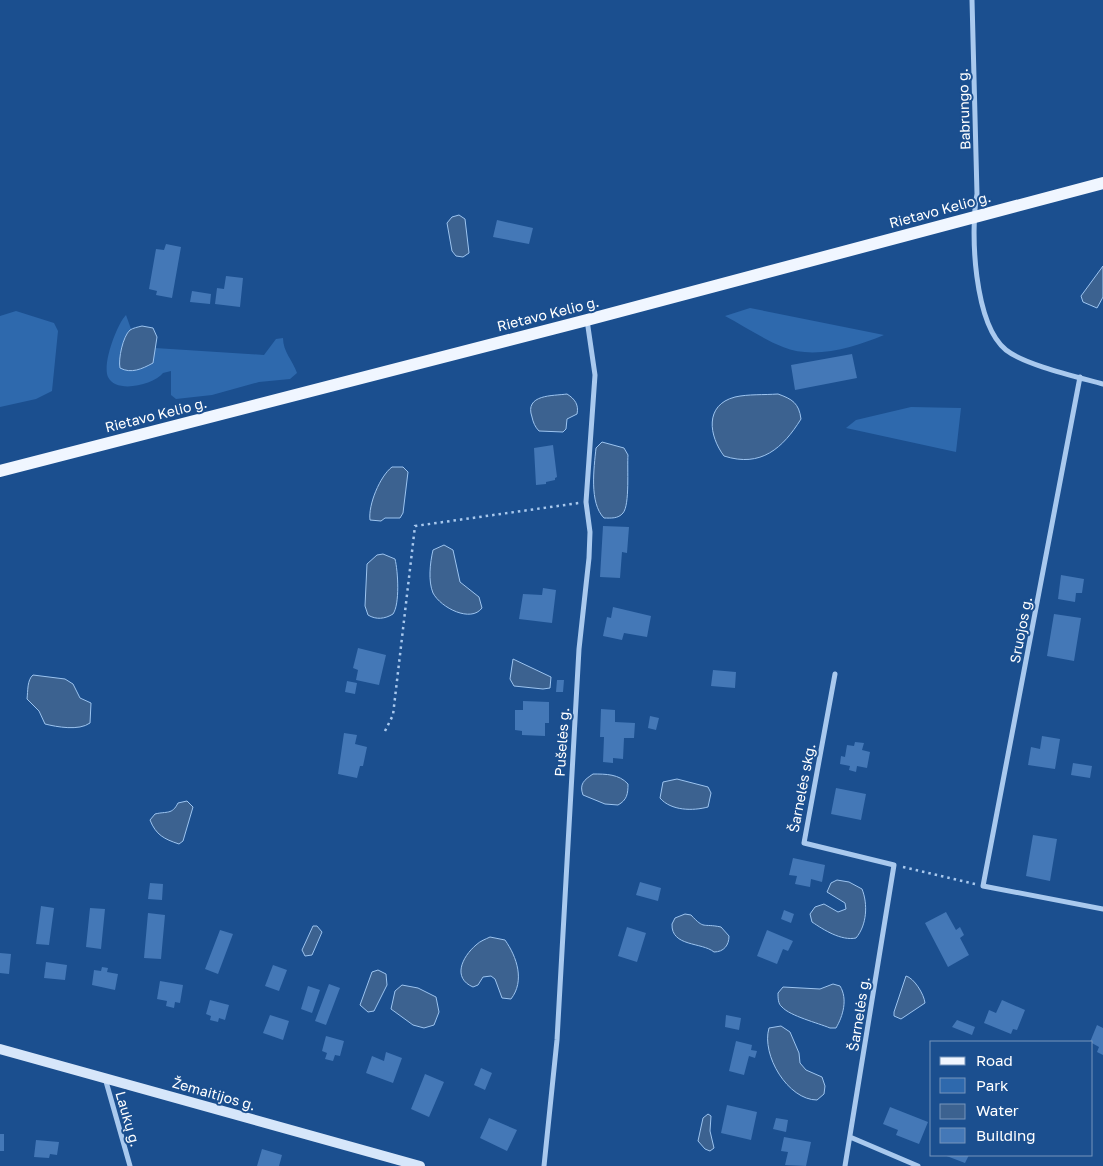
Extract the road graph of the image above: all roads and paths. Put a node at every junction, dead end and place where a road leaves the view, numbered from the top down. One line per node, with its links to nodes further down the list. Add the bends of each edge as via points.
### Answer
1 (972, 0): 3 (street, Babrungo g., via 977,194)
2 (1103, 183): 3 (main road, Rietavo Kelio g.)
3 (973, 217): 4 (main road, Rietavo Kelio g.); 5 (street, Babrungo g., via 981,295 995,338 1006,350 1021,358)
4 (587, 320): 7 (main road, Rietavo Kelio g.); 8 (street, Pušelės g., via 595,375)
5 (1080, 377): 6 (street, Babrungo g.); 12 (street, Sruojos g.)
6 (1103, 384)
7 (0, 471)
8 (586, 502): 10 (path, via 415,526 393,716); 19 (street, Pušelės g., via 589,558 579,649 557,1040)
9 (835, 674): 11 (street, Šarnelės skg., via 804,843)
10 (385, 731)
11 (894, 865): 12 (path); 16 (street, Šarnelės g.)
12 (984, 886): 13 (street)
13 (1103, 909)
14 (0, 1049): 15 (main road, Žemaitijos g.)
15 (105, 1078): 17 (street, Laukų g.); 18 (main road, Žemaitijos g.)
16 (850, 1137): 20 (street, Šarnelės g.); 21 (street)
17 (130, 1166)
18 (420, 1166)
19 (544, 1166)
20 (845, 1166)
21 (918, 1166)

